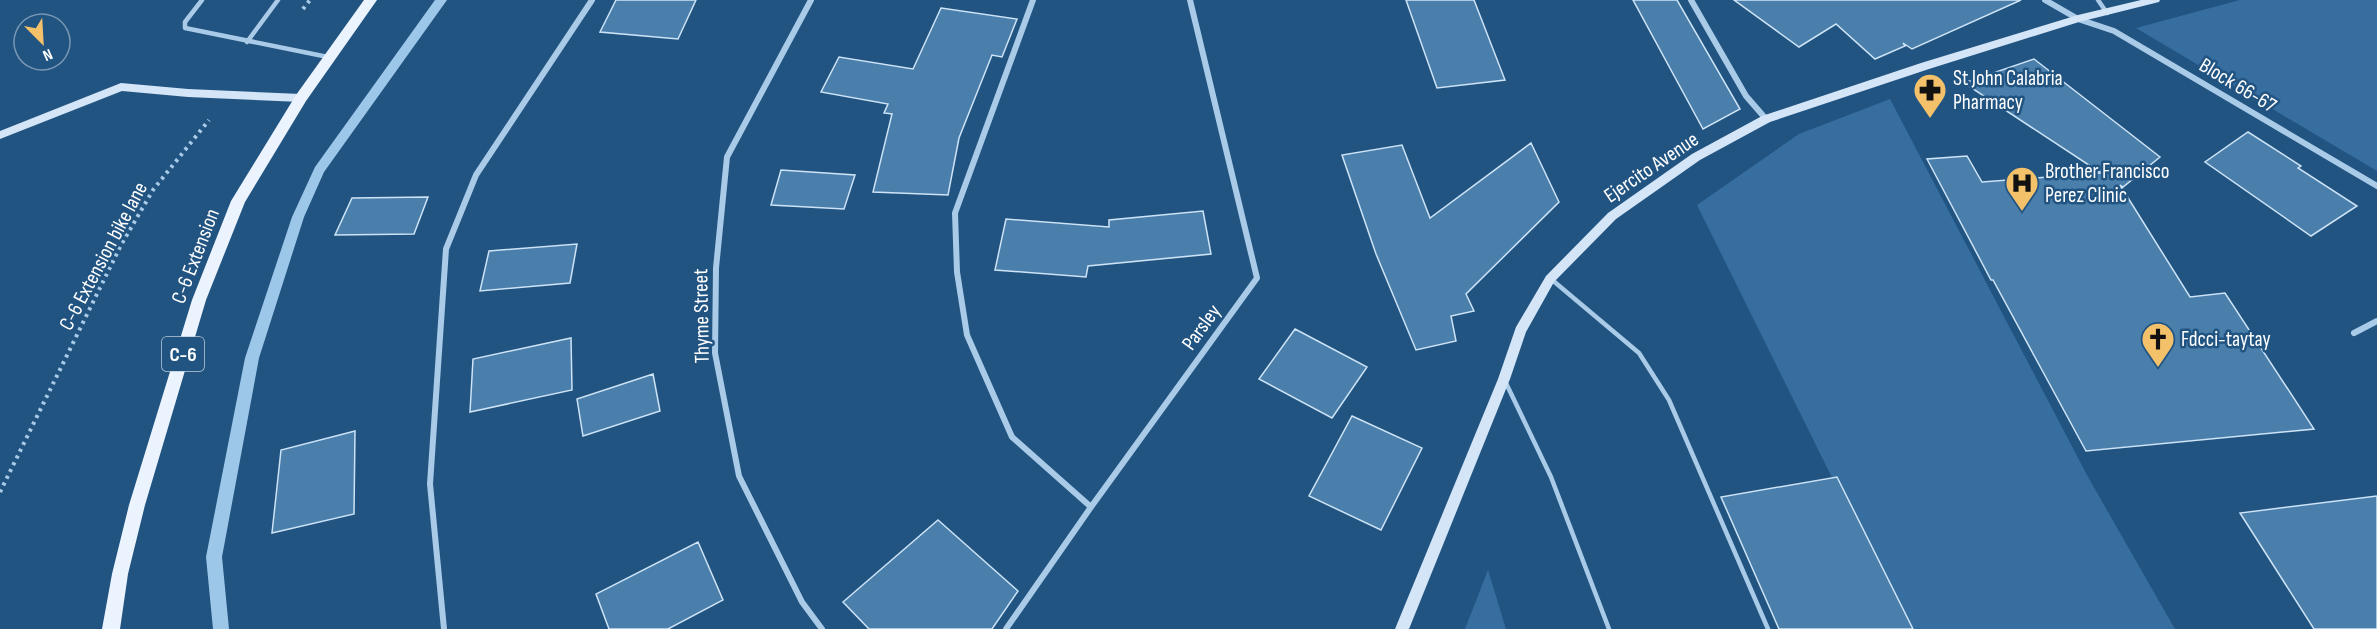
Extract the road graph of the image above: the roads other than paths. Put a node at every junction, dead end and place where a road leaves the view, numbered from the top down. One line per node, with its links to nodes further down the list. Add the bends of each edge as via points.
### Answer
1 (202, 0): 14 (lane, via 185,22 185,28)
2 (278, 0): 14 (lane)
3 (371, 0): 15 (main road, C-6 Extension / C-6)
4 (592, 0): 26 (street, via 476,175 446,249 430,483)
5 (811, 0): 27 (street, Thyme Street, via 727,157 716,268 715,353 739,476 802,602)
6 (1033, 0): 24 (street, via 955,213 957,272 967,335 1012,437)
7 (1190, 0): 24 (street, Parsley, via 1257,278)
8 (1691, 0): 17 (street, via 1746,96)
9 (2045, 0): 13 (street, Block 66-67)
10 (2098, 0): 12 (lane)
11 (2155, 0): 12 (main road, Ejercito Avenue)
12 (2107, 12): 13 (main road, Ejercito Avenue)
13 (2078, 19): 17 (main road, Ejercito Avenue); 19 (street, Block 66-67, via 2114,31)
14 (247, 42): 15 (lane)
15 (329, 57): 16 (main road, C-6 Extension / C-6)
16 (301, 98): 18 (main road, via 121,87); 25 (main road, C-6 Extension / C-6, via 238,201 199,300 137,505)
17 (1766, 119): 20 (main road, Ejercito Avenue, via 1696,157 1612,216)
18 (0, 135)
19 (2377, 186)
20 (1550, 279): 23 (main road, Ejercito Avenue, via 1520,331); 31 (lane, via 1639,352 1669,400)
21 (2377, 321): 22 (street)
22 (2354, 333)
23 (1504, 379): 29 (main road, Ejercito Avenue); 30 (lane, via 1551,477)
24 (1090, 507): 28 (street, Parsley)
25 (111, 629)
26 (444, 629)
27 (822, 629)
28 (1006, 629)
29 (1402, 629)
30 (1609, 629)
31 (1768, 629)

